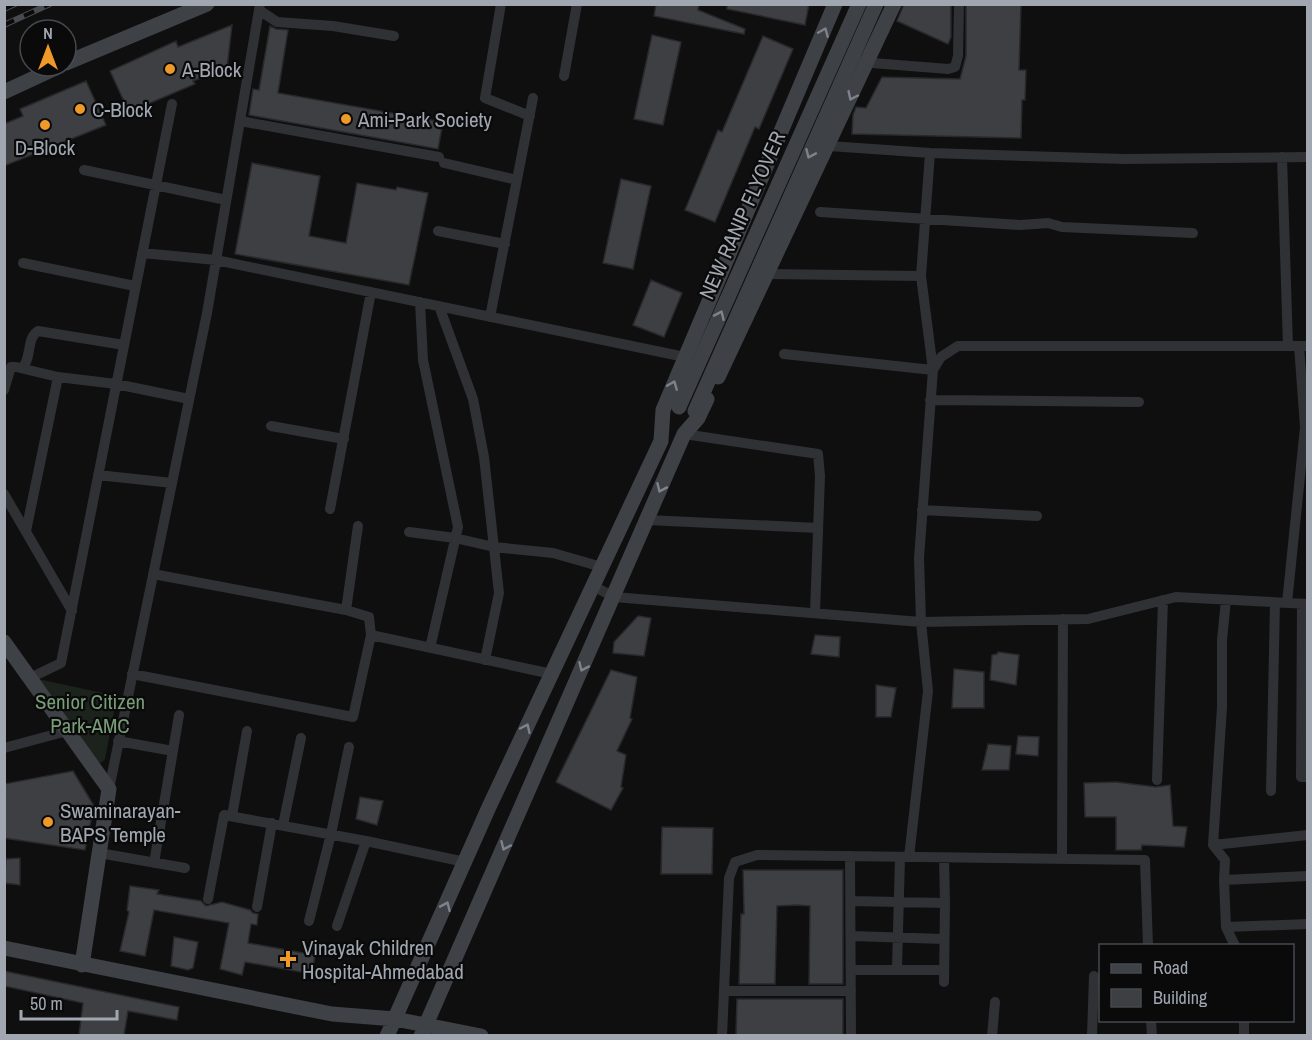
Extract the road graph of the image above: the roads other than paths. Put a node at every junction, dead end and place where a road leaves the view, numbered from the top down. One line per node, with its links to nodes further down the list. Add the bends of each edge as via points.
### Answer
1 (207, 4): 12 (main road)
2 (501, 4): 19 (street, via 485,98)
3 (577, 4): 14 (street)
4 (835, 4): 11 (main road, one-way to 4)
5 (859, 4): 59 (main road, NEW RANIP FLYOVER, one-way to 5, bridge)
6 (876, 4): 57 (main road, NEW RANIP FLYOVER, one-way to 57, bridge)
7 (894, 4): 13 (main road)
8 (959, 4): 13 (street, via 955,67)
9 (259, 7): 10 (street, via 277,22); 20 (street)
10 (394, 36)
11 (814, 54): 13 (street); 47 (main road)
12 (78, 58)
13 (867, 63): 21 (main road, one-way to 21)
14 (564, 76)
15 (34, 78): 16 (main road)
16 (4, 92)
17 (533, 98): 19 (street)
18 (172, 104): 27 (street)
19 (530, 116): 26 (street)
20 (240, 121): 26 (street, via 441,160); 28 (street)
21 (829, 146): 22 (street); 37 (main road)
22 (930, 153): 23 (street, via 1125,159); 30 (street)
23 (1282, 157): 24 (street); 45 (street)
24 (1308, 157)
25 (84, 170): 27 (street)
26 (517, 180): 33 (street)
27 (155, 187): 28 (street); 34 (street)
28 (226, 200): 35 (street)
29 (820, 212): 30 (street)
30 (925, 219): 32 (street); 38 (street)
31 (438, 231): 33 (street)
32 (1193, 233)
33 (505, 244): 43 (street)
34 (142, 253): 35 (street); 39 (street)
35 (216, 260): 40 (street); 53 (street)
36 (23, 263): 39 (street)
37 (767, 274): 38 (street); 57 (main road, via 698,418)
38 (921, 276): 49 (street)
39 (135, 286): 44 (street)
40 (371, 292): 41 (street); 58 (street)
41 (420, 302): 42 (street); 71 (street, via 423,360 458,527)
42 (439, 306): 43 (street); 72 (street, via 473,399)
43 (490, 317): 47 (street)
44 (124, 345): 48 (street, via 38,331 32,335); 51 (street)
45 (1298, 346): 49 (street, via 958,346); 80 (street, via 1305,427)
46 (784, 354): 49 (street)
47 (685, 357): 59 (main road, one-way to 47, via 663,410)
48 (22, 368): 50 (street); 52 (street, via 11,367)
49 (933, 369): 54 (street)
50 (58, 376): 51 (street); 69 (street)
51 (116, 384): 53 (street); 60 (street)
52 (4, 390)
53 (189, 399): 61 (street)
54 (930, 400): 55 (street); 64 (street)
55 (1139, 402)
56 (271, 426): 58 (street)
57 (684, 434): 66 (main road, one-way to 66); 68 (street, via 818,454)
58 (344, 438): 63 (street)
59 (661, 441): 73 (main road, NEW RANIP FLYOVER)
60 (98, 475): 61 (street); 83 (street)
61 (172, 483): 74 (street)
62 (4, 494): 69 (street)
63 (330, 508)
64 (922, 510): 65 (street); 86 (street)
65 (1037, 516)
66 (647, 520): 68 (street); 76 (main road)
67 (358, 526): 82 (street)
68 (818, 528): 84 (street)
69 (26, 531): 83 (street)
70 (409, 532): 71 (street)
71 (455, 538): 72 (street); 89 (street)
72 (494, 547): 73 (street, via 553,553); 90 (street, via 500,593)
73 (602, 567): 75 (main road, NEW RANIP FLYOVER)
74 (153, 573): 82 (street); 91 (street)
75 (593, 586): 76 (street); 92 (main road, NEW RANIP FLYOVER)
76 (614, 597): 84 (street); 148 (main road, one-way to 148)
77 (1163, 600): 78 (street); 85 (street, via 1088,618); 104 (street)
78 (1226, 600): 79 (street); 112 (street)
79 (1275, 602): 80 (street); 106 (street)
80 (1287, 603): 81 (street)
81 (1305, 604): 95 (street)
82 (346, 610): 87 (street, via 369,617)
83 (72, 611): 93 (street, via 61,663)
84 (815, 613): 86 (street)
85 (1063, 619): 86 (street); 117 (street)
86 (921, 622): 115 (street, via 928,691)
87 (371, 636): 89 (street); 91 (street, via 353,717)
88 (4, 642): 93 (main road)
89 (430, 648): 90 (street)
90 (485, 660): 92 (street)
91 (132, 674): 99 (street)
92 (552, 674): 118 (main road, NEW RANIP FLYOVER, one-way to 92)
93 (30, 678): 96 (main road)
94 (179, 715): 102 (street)
95 (1304, 727): 103 (street, via 1301,777)
96 (67, 731): 101 (street); 105 (main road)
97 (248, 731): 107 (street)
98 (301, 738): 108 (street)
99 (118, 741): 102 (street); 105 (street)
100 (349, 747): 109 (street)
101 (4, 748)
102 (173, 751): 119 (street)
103 (1308, 777)
104 (1157, 780)
105 (109, 789): 113 (main road)
106 (1271, 792)
107 (232, 816): 108 (street); 123 (street, via 224,815)
108 (278, 824): 109 (street); 127 (street)
109 (331, 834): 111 (street); 128 (street)
110 (1308, 834): 112 (street)
111 (366, 841): 118 (street); 130 (street)
112 (1213, 845): 122 (street, via 1225,860)
113 (99, 854): 119 (street); 138 (main road)
114 (850, 856): 115 (street); 124 (street); 144 (street, via 757,855 735,862 729,878)
115 (905, 857): 116 (street); 125 (street)
116 (944, 858): 117 (street); 126 (street)
117 (1062, 859): 135 (street, via 1145,860)
118 (465, 862): 147 (main road, NEW RANIP FLYOVER, one-way to 118)
119 (154, 863): 120 (street)
120 (185, 868)
121 (1308, 876): 122 (street)
122 (1224, 880): 131 (street)
123 (208, 899)
124 (850, 902): 125 (street); 132 (street)
125 (899, 902): 126 (street); 133 (street)
126 (945, 903): 134 (street)
127 (256, 907)
128 (309, 921)
129 (1308, 924): 131 (street)
130 (337, 926)
131 (1226, 927): 136 (street)
132 (851, 936): 133 (street); 140 (street)
133 (898, 936): 134 (street); 139 (street)
134 (944, 939): 141 (street)
135 (1148, 944)
136 (1234, 944)
137 (4, 948): 138 (main road)
138 (82, 965): 147 (main road, via 332,1014)
139 (897, 968): 140 (street); 141 (street)
140 (851, 970): 145 (street)
141 (944, 970): 143 (street)
142 (1094, 976): 154 (street)
143 (944, 982)
144 (724, 991): 145 (street); 151 (street)
145 (851, 991): 152 (street)
146 (994, 1002): 153 (street)
147 (395, 1019): 148 (main road); 149 (main road, NEW RANIP FLYOVER)
148 (424, 1030): 150 (main road)
149 (387, 1035)
150 (481, 1035)
151 (722, 1035)
152 (851, 1035)
153 (992, 1035)
154 (1092, 1035)

